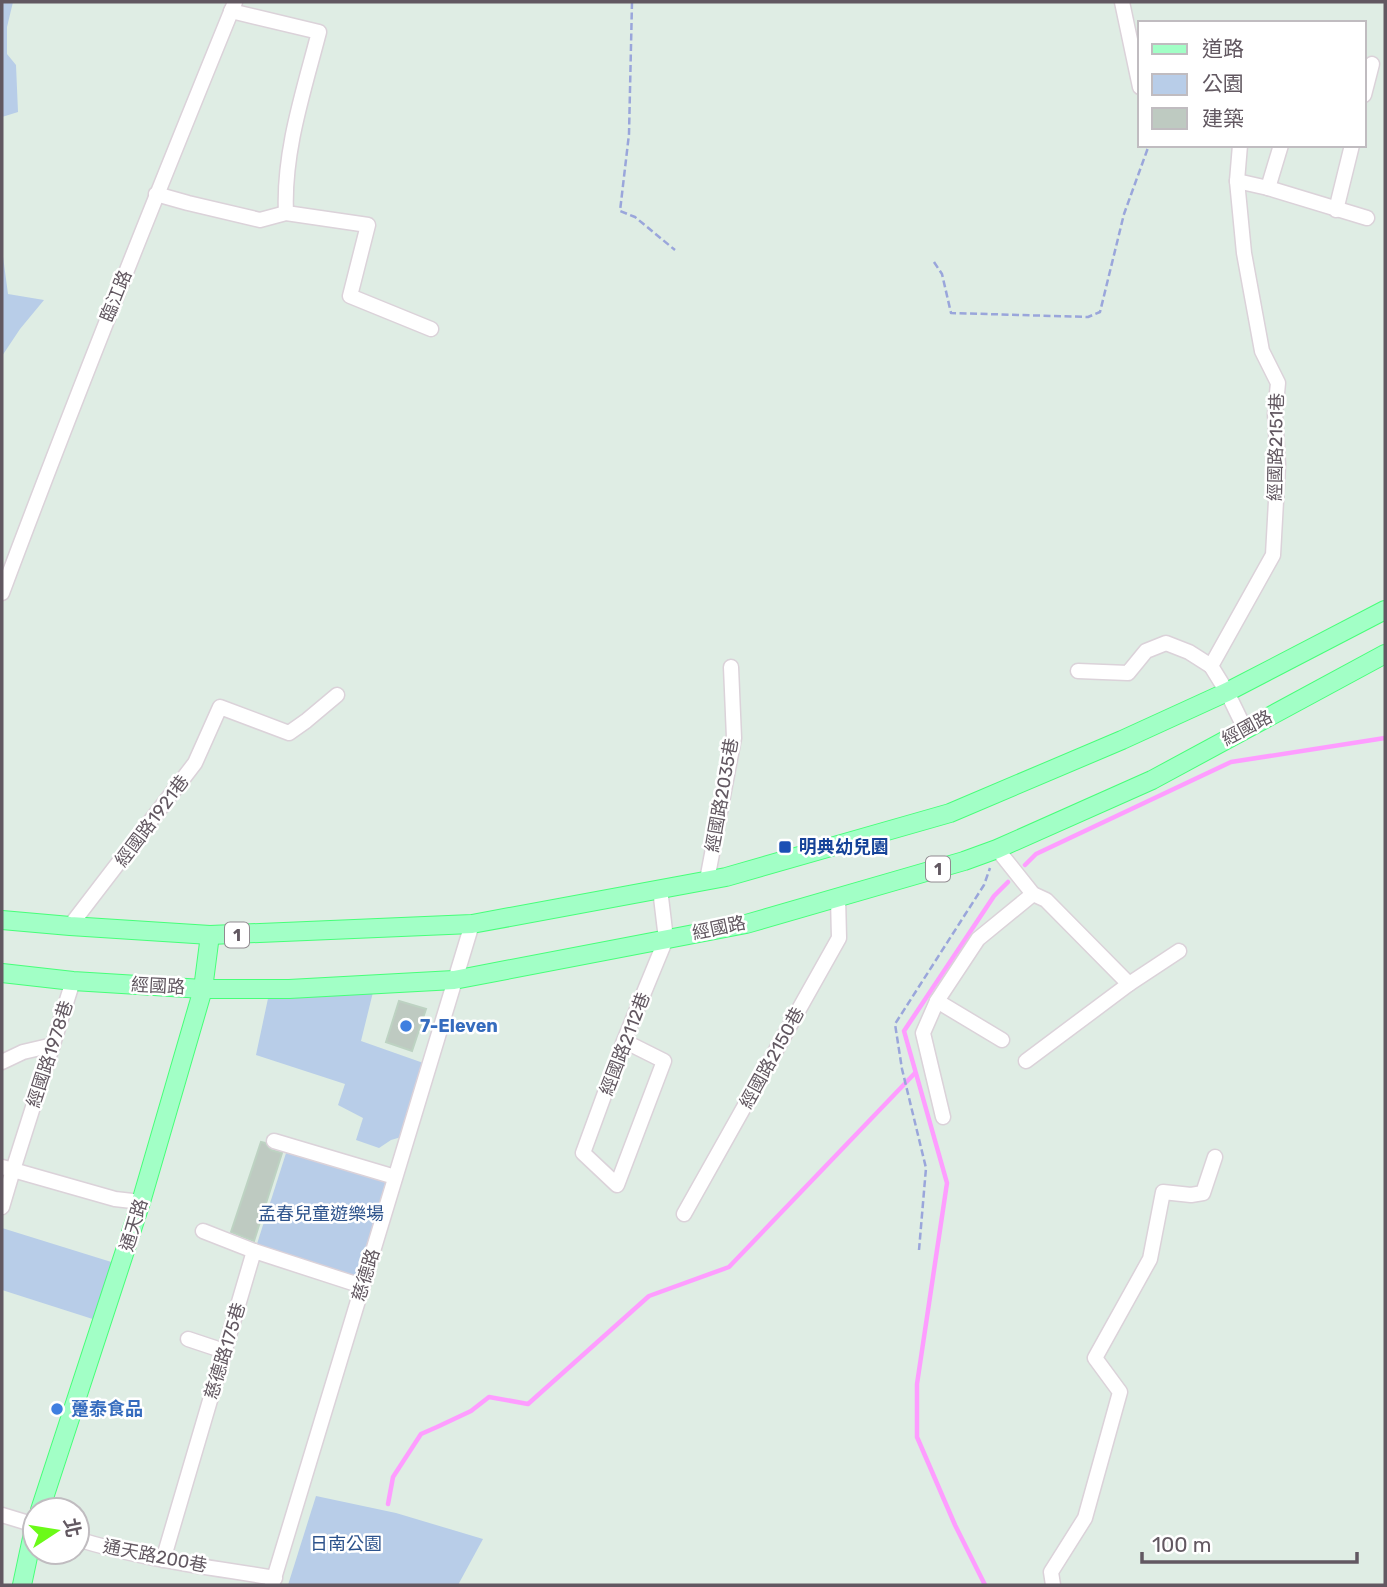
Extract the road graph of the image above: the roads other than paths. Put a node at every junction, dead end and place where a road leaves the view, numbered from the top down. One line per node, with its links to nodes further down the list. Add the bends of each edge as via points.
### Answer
1 (1122, 2): 4 (street)
2 (233, 6): 11 (street, 臨江路); 13 (street, via 318,32 296,123 285,187)
3 (1374, 63): 5 (street)
4 (1138, 78)
5 (1366, 89)
6 (1240, 147): 9 (street, 經國路2151巷)
7 (1280, 147): 10 (street)
8 (1352, 147): 12 (street)
9 (1237, 181): 10 (street); 19 (street, 經國路2151巷, via 1244,253 1262,351 1278,383 1278,465 1273,555)
10 (1268, 188): 12 (street)
11 (156, 194): 13 (street, via 260,220); 16 (street, 臨江路)
12 (1336, 210): 14 (street)
13 (286, 213): 15 (street, via 368,225 351,296)
14 (1367, 218)
15 (431, 329)
16 (2, 593)
17 (1385, 610): 22 (main road, 1)
18 (1385, 654): 24 (main road, 經國路 / 1)
19 (1211, 666): 21 (street, via 1166,643 1146,651 1129,673); 22 (street)
20 (731, 667): 26 (street, 經國路2035巷, via 734,738)
21 (1078, 671)
22 (1227, 692): 24 (street); 26 (main road, 1, via 950,813)
23 (337, 695): 32 (street, 經國路1921巷, via 289,733 220,707 195,763)
24 (1245, 729): 25 (main road, 經國路 / 1, via 1152,780)
25 (997, 849): 28 (street); 29 (main road, 經國路 / 1)
26 (707, 880): 27 (main road, 1)
27 (660, 889): 31 (main road, 1); 34 (street, 經國路2112巷)
28 (1033, 894): 39 (street, via 1046,900); 41 (street, via 978,939)
29 (838, 897): 34 (main road, 經國路 / 1, via 746,924); 54 (street, 經國路2150巷, via 839,938)
30 (2, 920): 32 (main road, 1)
31 (472, 924): 33 (main road, 1); 37 (street, 慈德路)
32 (70, 926): 33 (main road, 1)
33 (210, 935): 40 (main road, 通天路)
34 (666, 939): 37 (main road, 經國路 / 1); 43 (street, 經國路2112巷)
35 (1179, 951): 39 (street)
36 (2, 973): 38 (main road, 經國路 / 1)
37 (454, 980): 40 (main road, 經國路 / 1); 51 (street, 慈德路)
38 (74, 981): 40 (main road, 經國路 / 1); 44 (street, 經國路1978巷)
39 (1129, 984): 45 (street)
40 (203, 989): 52 (main road, 通天路)
41 (937, 1001): 42 (street); 47 (street, via 923,1033)
42 (1002, 1040)
43 (624, 1041): 43 (street, 經國路2112巷, via 664,1061 617,1185 583,1153)
44 (53, 1045): 46 (street); 50 (street, 經國路1978巷, via 27,1126)
45 (1026, 1061)
46 (2, 1062)
47 (943, 1117)
48 (274, 1141): 51 (street)
49 (1215, 1157): 69 (street, via 1203,1193 1163,1192 1150,1259 1095,1358 1120,1392 1085,1518 1051,1572)
50 (7, 1168): 52 (street); 53 (street, 經國路1978巷)
51 (395, 1177): 57 (street, 慈德路)
52 (141, 1202): 60 (main road, 通天路)
53 (2, 1207)
54 (684, 1214)
55 (203, 1231): 56 (street)
56 (254, 1251): 57 (street); 59 (street, 慈德路175巷)
57 (362, 1286): 67 (street, 慈德路)
58 (187, 1339): 59 (street)
59 (225, 1351): 64 (street, 慈德路175巷)
60 (45, 1496)
61 (2, 1515): 62 (street)
62 (21, 1521)
63 (91, 1543): 64 (street, 通天路200巷)
64 (163, 1560): 66 (street, 通天路200巷)
65 (26, 1566): 68 (main road)
66 (236, 1579): 67 (street, 通天路200巷)
67 (274, 1582)
68 (22, 1585)
69 (1053, 1585)

